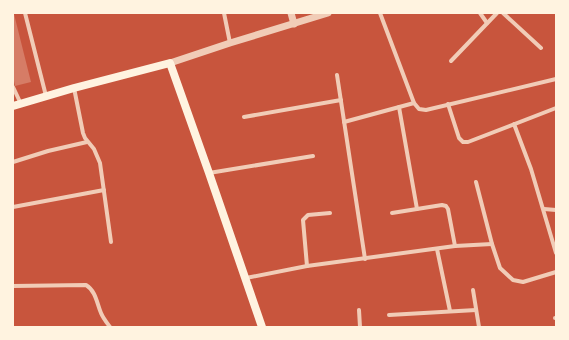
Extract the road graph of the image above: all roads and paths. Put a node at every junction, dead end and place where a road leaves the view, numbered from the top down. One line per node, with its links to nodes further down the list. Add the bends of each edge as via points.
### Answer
1 (32, 13): 9 (street)
2 (224, 13): 12 (street)
3 (291, 13): 11 (street)
4 (328, 13): 11 (street)
5 (380, 13): 22 (street)
6 (480, 13): 10 (street)
7 (497, 13): 10 (street)
8 (503, 13): 13 (street)
9 (25, 14): 20 (street)
10 (487, 23): 14 (street)
11 (294, 24): 12 (street)
12 (230, 43): 15 (street)
13 (541, 48)
14 (451, 61)
15 (170, 63): 19 (main road); 33 (main road)
16 (337, 75): 21 (street)
17 (556, 79): 23 (street)
18 (13, 87): 24 (street)
19 (74, 88): 20 (main road); 30 (street)
20 (46, 96): 24 (main road)
21 (341, 100): 27 (street); 28 (street)
22 (414, 103): 23 (street, via 419,109 426,110); 25 (street)
23 (448, 104): 29 (street, via 459,138 463,142)
24 (17, 105)
25 (399, 107): 28 (street); 37 (street)
26 (556, 108): 29 (street)
27 (244, 117)
28 (344, 122): 47 (street)
29 (514, 124): 38 (street)
30 (87, 142): 32 (street); 35 (street, via 98,155)
31 (313, 156): 33 (street)
32 (13, 162)
33 (209, 172): 50 (main road)
34 (476, 182): 43 (street)
35 (104, 190): 36 (street); 42 (street)
36 (13, 208)
37 (417, 209): 41 (street); 44 (street, via 446,206)
38 (544, 209): 39 (street); 46 (street)
39 (556, 210)
40 (330, 213): 48 (street, via 308,215 304,220)
41 (392, 213)
42 (111, 242)
43 (492, 244): 44 (street); 49 (street, via 500,268 518,282)
44 (455, 246): 45 (street)
45 (437, 249): 47 (street); 55 (street)
46 (556, 253)
47 (365, 259): 48 (street)
48 (307, 266): 50 (street)
49 (556, 272)
50 (246, 278): 58 (main road)
51 (13, 286): 57 (street, via 86,285 93,292 101,314)
52 (473, 290): 54 (street)
53 (359, 310): 59 (street)
54 (476, 310): 55 (street); 60 (street)
55 (450, 311): 56 (street)
56 (389, 315)
57 (110, 327)
58 (262, 327)
59 (360, 327)
60 (479, 327)

